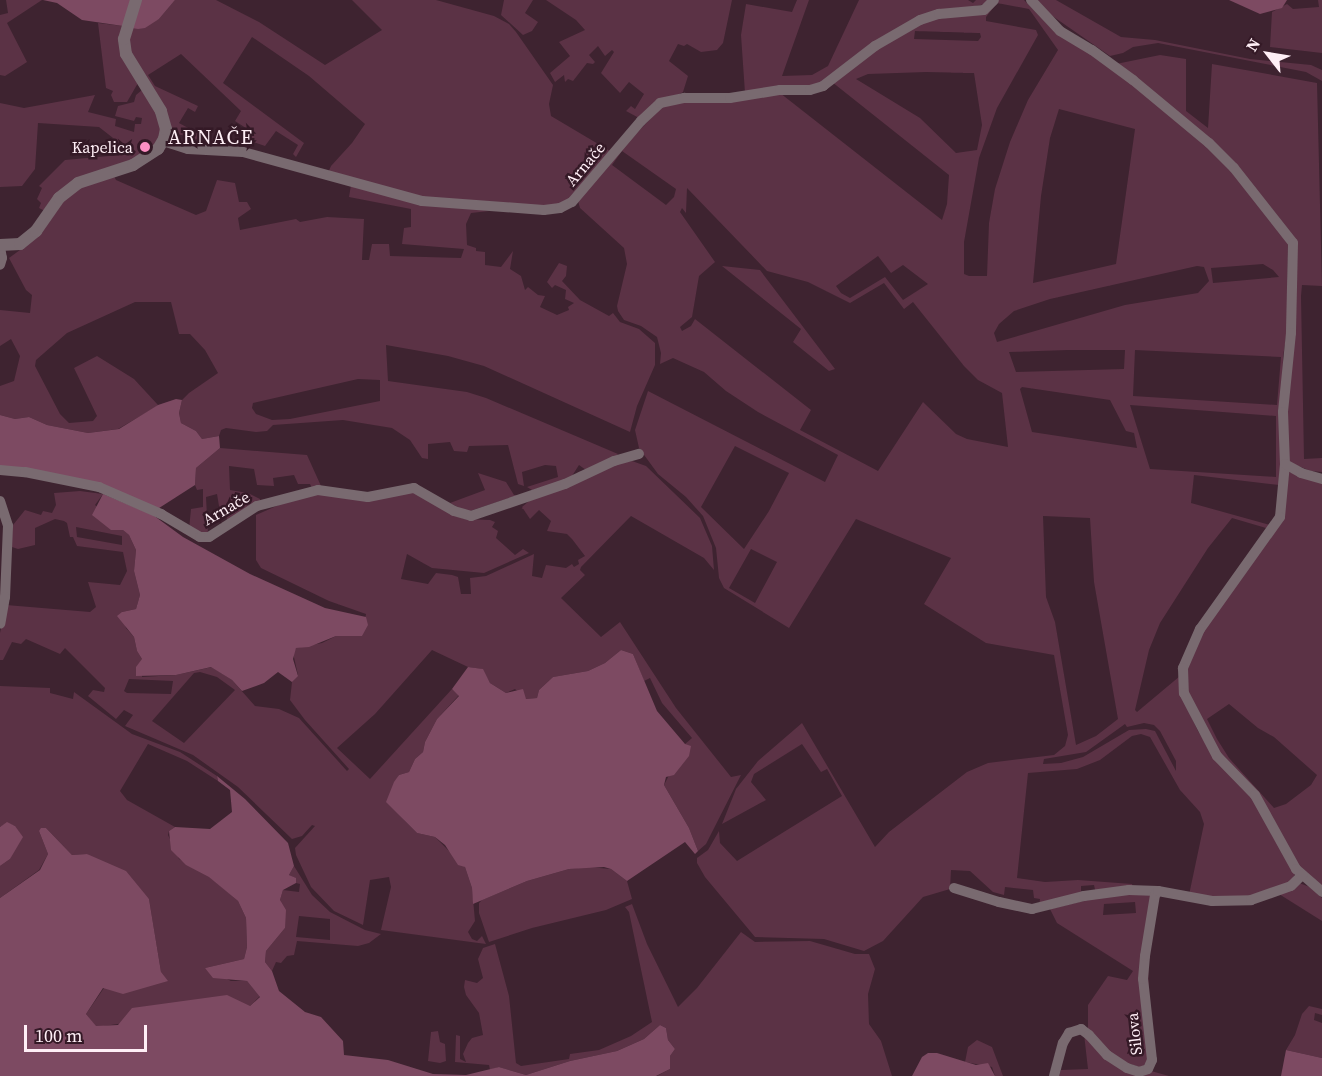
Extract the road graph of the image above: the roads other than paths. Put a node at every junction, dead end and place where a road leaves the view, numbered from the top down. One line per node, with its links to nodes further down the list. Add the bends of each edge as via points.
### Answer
1 (136, 0): 4 (street, via 124,39 126,54 161,111 166,129)
2 (994, 0): 4 (street, Arnače, via 984,10 920,20 875,46 824,86 660,103 572,202 552,209 422,201 243,152 188,149)
3 (1031, 0): 8 (street, via 1060,31 1126,75 1209,143 1234,168 1293,243 1291,333 1283,412)
4 (163, 141): 5 (street, via 158,149 133,165 78,183 59,198 36,231 20,244)
5 (0, 246): 6 (street)
6 (0, 265)
7 (639, 454): 9 (street, Arnače, via 471,516 454,511 414,488 368,497 318,490 257,506 209,537 200,537 161,514 99,487)
8 (1285, 464): 10 (street); 13 (street, via 1280,517 1200,629 1184,668 1184,693 1217,756 1255,795)
9 (0, 470)
10 (1322, 479)
11 (0, 501): 12 (street, via 8,526)
12 (0, 624)
13 (1302, 875): 15 (street, via 1291,886 1251,900 1212,901); 16 (street)
14 (954, 888): 15 (street, via 1032,909 1084,896)
15 (1158, 891): 17 (street, Silova, via 1144,956 1152,1060 1148,1069 1139,1072 1127,1068 1107,1055 1081,1029 1069,1033 1063,1043)
16 (1322, 892)
17 (1054, 1076)

